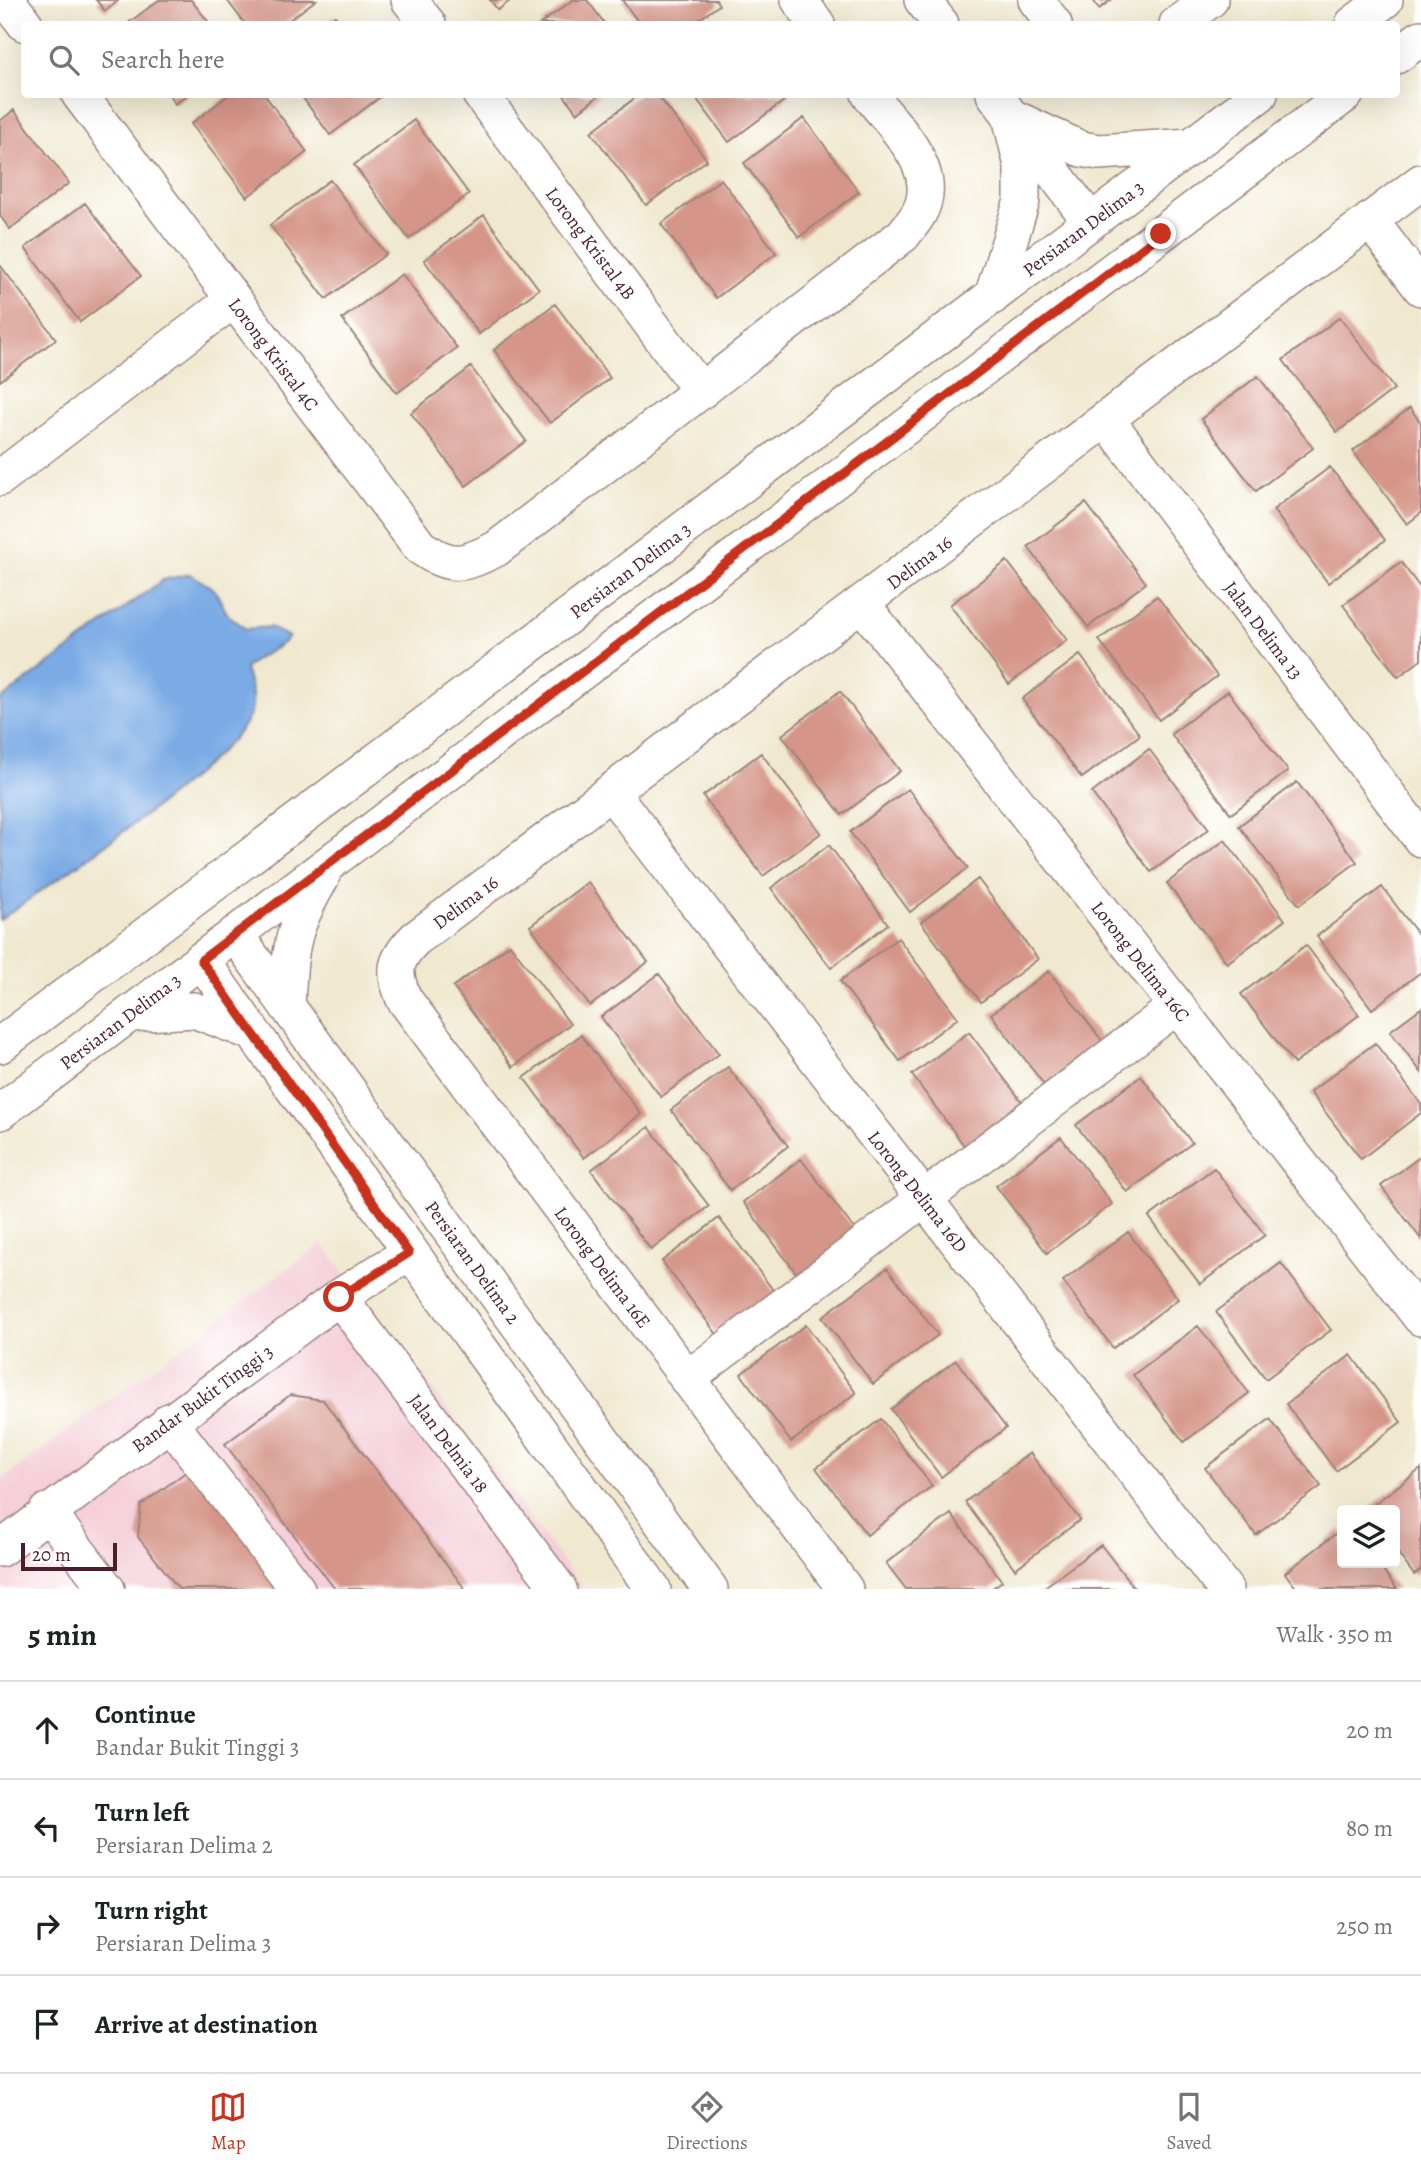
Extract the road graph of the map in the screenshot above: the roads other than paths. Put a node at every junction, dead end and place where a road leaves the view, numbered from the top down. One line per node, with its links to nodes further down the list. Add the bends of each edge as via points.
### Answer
1 (7, 0): 8 (street)
2 (409, 0): 9 (street)
3 (799, 0): 10 (street)
4 (922, 0): 11 (street)
5 (1036, 0): 12 (street)
6 (1210, 0): 13 (street)
7 (1385, 0): 14 (street)
8 (23, 21)
9 (426, 21)
10 (815, 21)
11 (939, 21)
12 (1052, 21)
13 (1181, 21)
14 (1357, 21)
15 (1421, 38): 16 (street)
16 (1400, 53)
17 (82, 98): 31 (street, Lorong Kristal 4C)
18 (483, 98): 32 (street, Lorong Kristal 4B)
19 (873, 98): 32 (street, Lorong Kristal 4C, via 921,164 925,186 920,211 903,235)
20 (1255, 98): 23 (street, Persiaran Delima 3)
21 (1341, 98): 27 (street, Persiaran Delima 3)
22 (1002, 105): 23 (street, via 1081,149); 26 (street); 30 (street, via 1022,166 1022,201)
23 (1191, 146): 26 (street, Persiaran Delima 3)
24 (1421, 182): 25 (street, Delima 16)
25 (1370, 220): 28 (street); 33 (street, Delima 16)
26 (1091, 222): 27 (street); 29 (street); 30 (street, Persiaran Delima 3)
27 (1161, 234): 29 (street, Persiaran Delima 3)
28 (1421, 288)
29 (1085, 292): 38 (street, Persiaran Delima 3)
30 (992, 297): 39 (street, Persiaran Delima 3)
31 (233, 300): 32 (street, Lorong Kristal 4C, via 421,547 442,562 469,562 496,549); 34 (street)
32 (701, 391)
33 (1107, 420): 35 (street, Delima 16); 37 (street, Jalan Delima 13)
34 (0, 478)
35 (862, 604): 36 (street, Delima 16); 44 (street, Lorong Delima 16C)
36 (611, 792): 41 (street, Delima 16); 49 (street, Lorong Delima 16D)
37 (1421, 839)
38 (331, 862): 42 (street, Persiaran Delima 3); 43 (street, via 299,916 290,944)
39 (223, 877): 40 (street, Persiaran Delima 3); 42 (street)
40 (144, 936): 42 (street); 47 (street, Persiaran Delima 3)
41 (415, 939): 53 (street, Lorong Delima 16E, via 401,953 395,975 404,999)
42 (215, 943): 43 (street, Persiaran Delima 2); 45 (street, Persiaran Delima 3); 46 (street)
43 (286, 1006): 61 (street, Persiaran Delima 2)
44 (1177, 1006): 49 (street); 52 (street, Lorong Delima 16C)
45 (130, 1014): 46 (street, via 194,1010); 48 (street, Persiaran Delima 3)
46 (253, 1034): 50 (street)
47 (0, 1045)
48 (0, 1112)
49 (923, 1198): 53 (street); 63 (street, Lorong Delima 16D)
50 (409, 1253): 51 (street, Bandar Bukit Tinggi 3); 60 (street)
51 (339, 1297): 54 (street, Bandar Bukit Tinggi 3); 59 (street, Jalan Delmia 18)
52 (1421, 1318)
53 (687, 1379): 62 (street, Lorong Delima 16E)
54 (169, 1421): 55 (street, Bandar Bukit Tinggi 3); 58 (street)
55 (47, 1511): 56 (street, Bandar Bukit Tinggi 3); 57 (street)
56 (0, 1549)
57 (107, 1589)
58 (298, 1589)
59 (559, 1589)
60 (653, 1589)
61 (710, 1589)
62 (845, 1589)
63 (1224, 1589)

